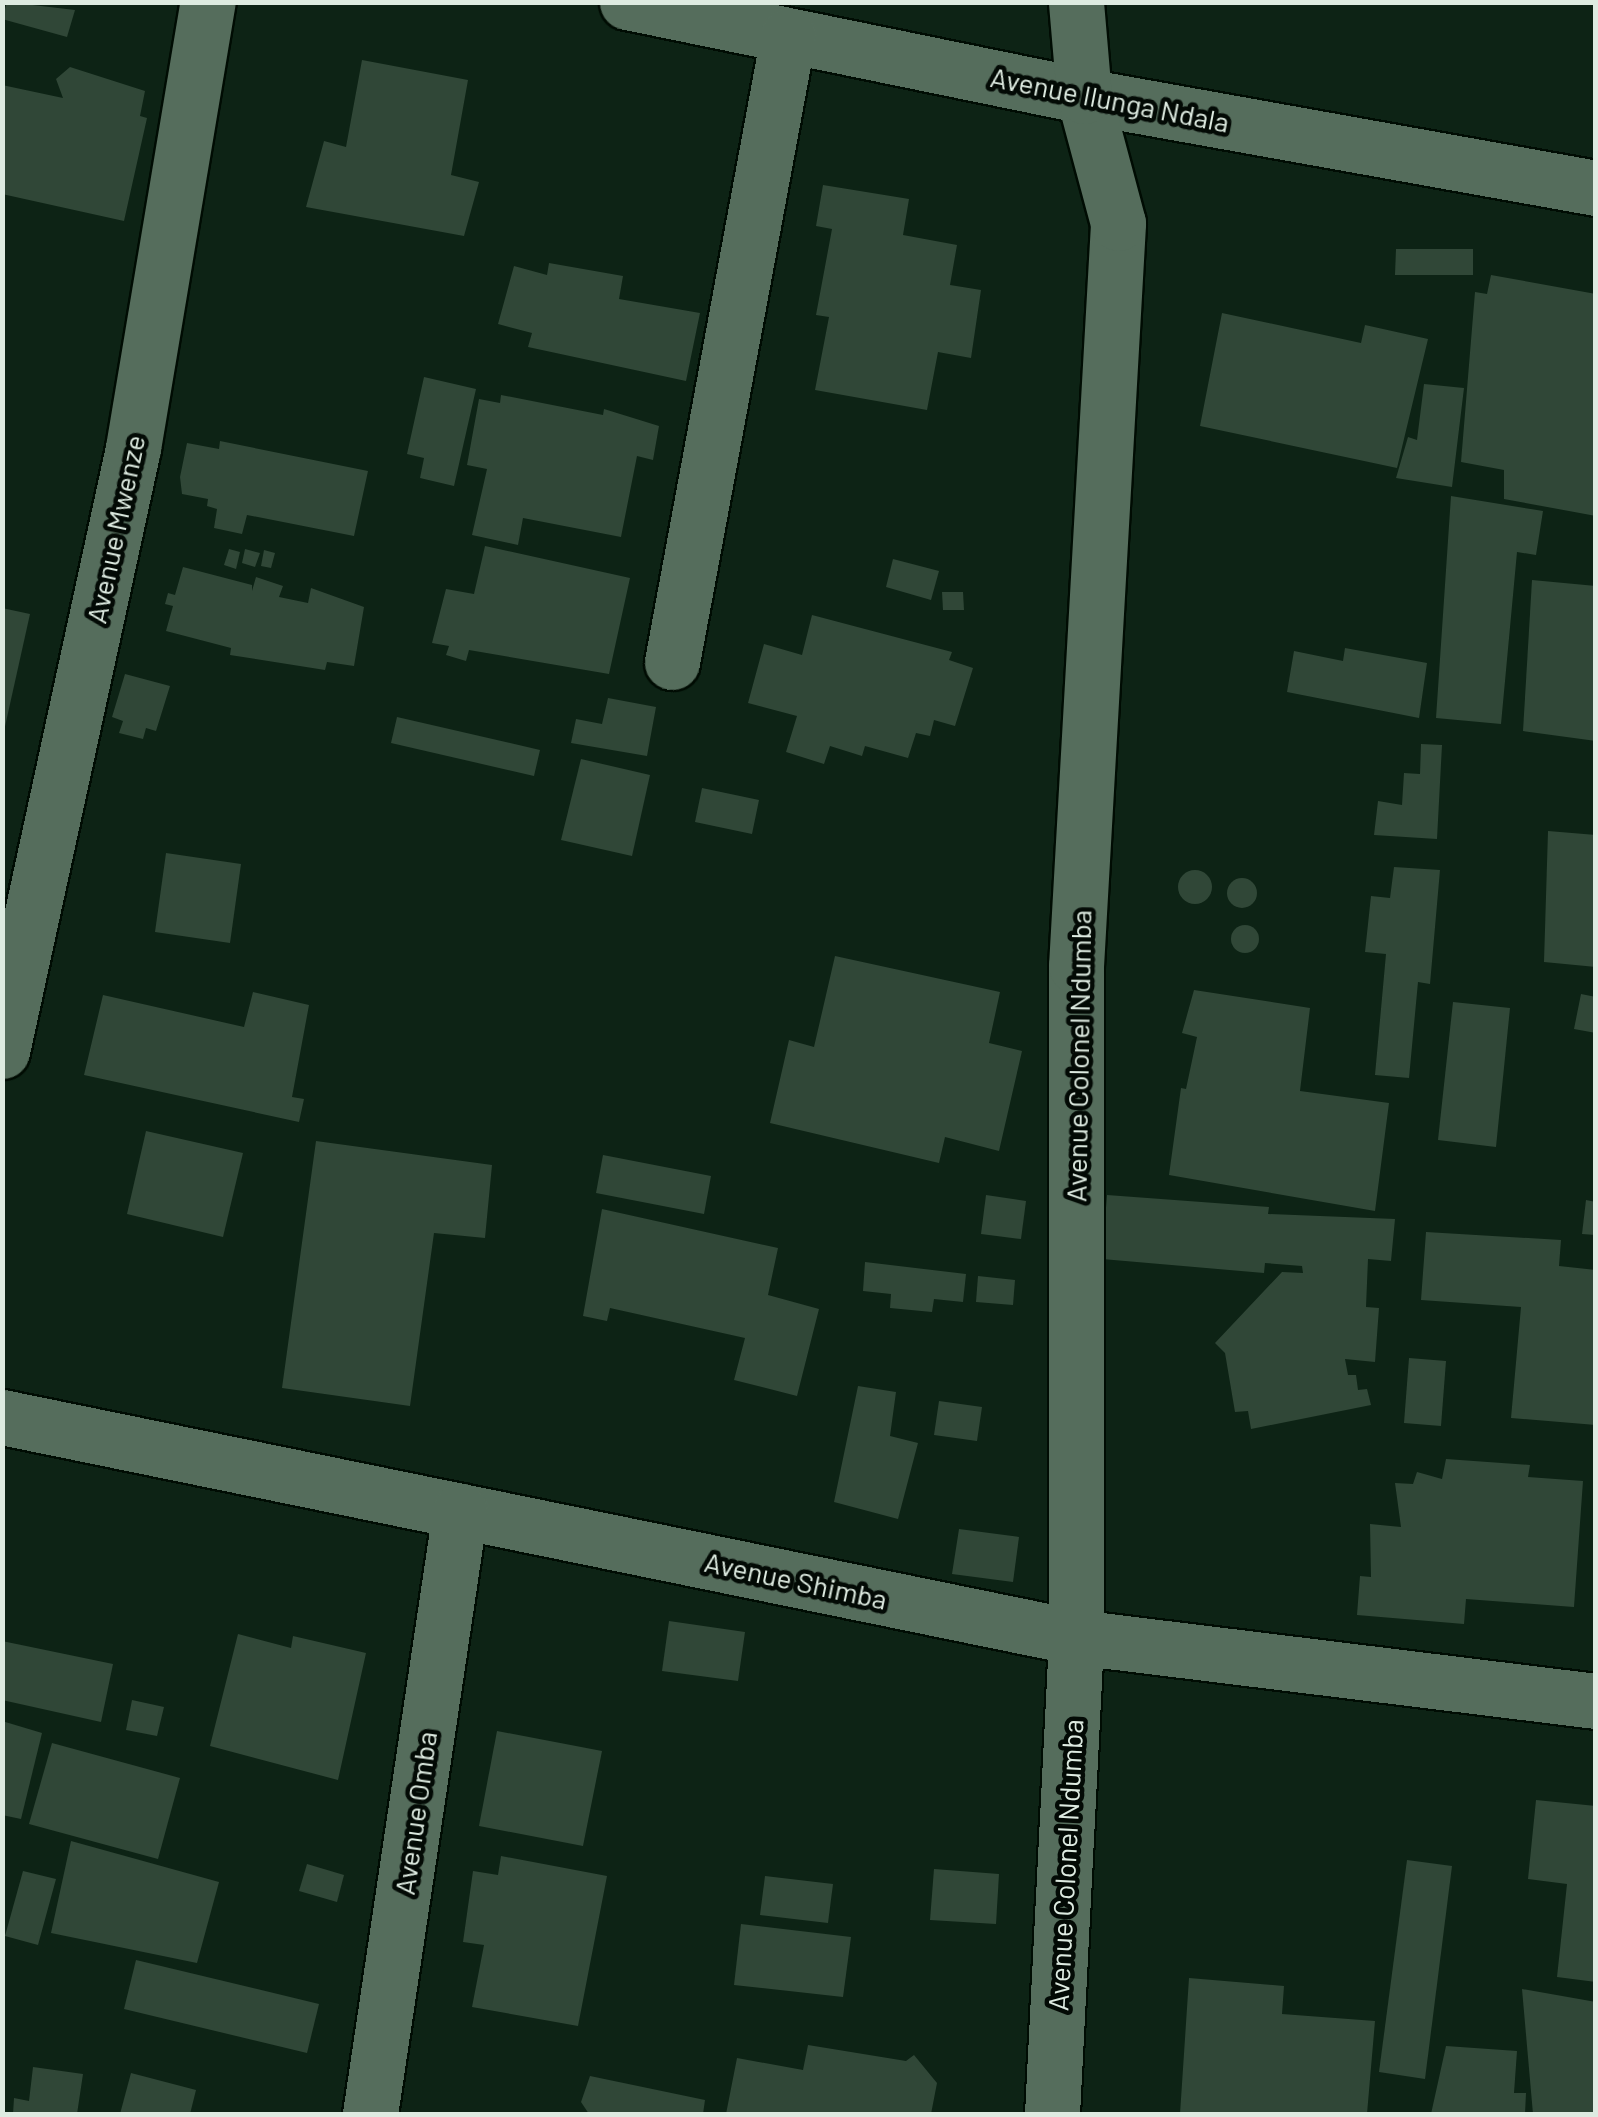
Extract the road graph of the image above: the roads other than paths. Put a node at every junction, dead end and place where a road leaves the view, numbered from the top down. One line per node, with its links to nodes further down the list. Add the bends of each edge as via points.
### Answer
1 (208, 2): 8 (street, Avenue Mwenze, via 133,448)
2 (627, 2): 4 (street, Avenue Ilunga Ndala)
3 (1076, 2): 5 (street, Avenue Colonel Ndumba)
4 (788, 36): 5 (street, Avenue Ilunga Ndala); 7 (street)
5 (1084, 96): 6 (street, Avenue Ilunga Ndala); 11 (street, Avenue Colonel Ndumba, via 1118,223 1076,966)
6 (1596, 188)
7 (672, 662)
8 (2, 1051)
9 (2, 1416): 10 (street, Avenue Shimba)
10 (460, 1511): 11 (street, Avenue Shimba); 13 (street, Avenue Omba)
11 (1076, 1637): 12 (street, Avenue Shimba); 14 (street, Avenue Colonel Ndumba)
12 (1596, 1701)
13 (370, 2114)
14 (1052, 2114)

